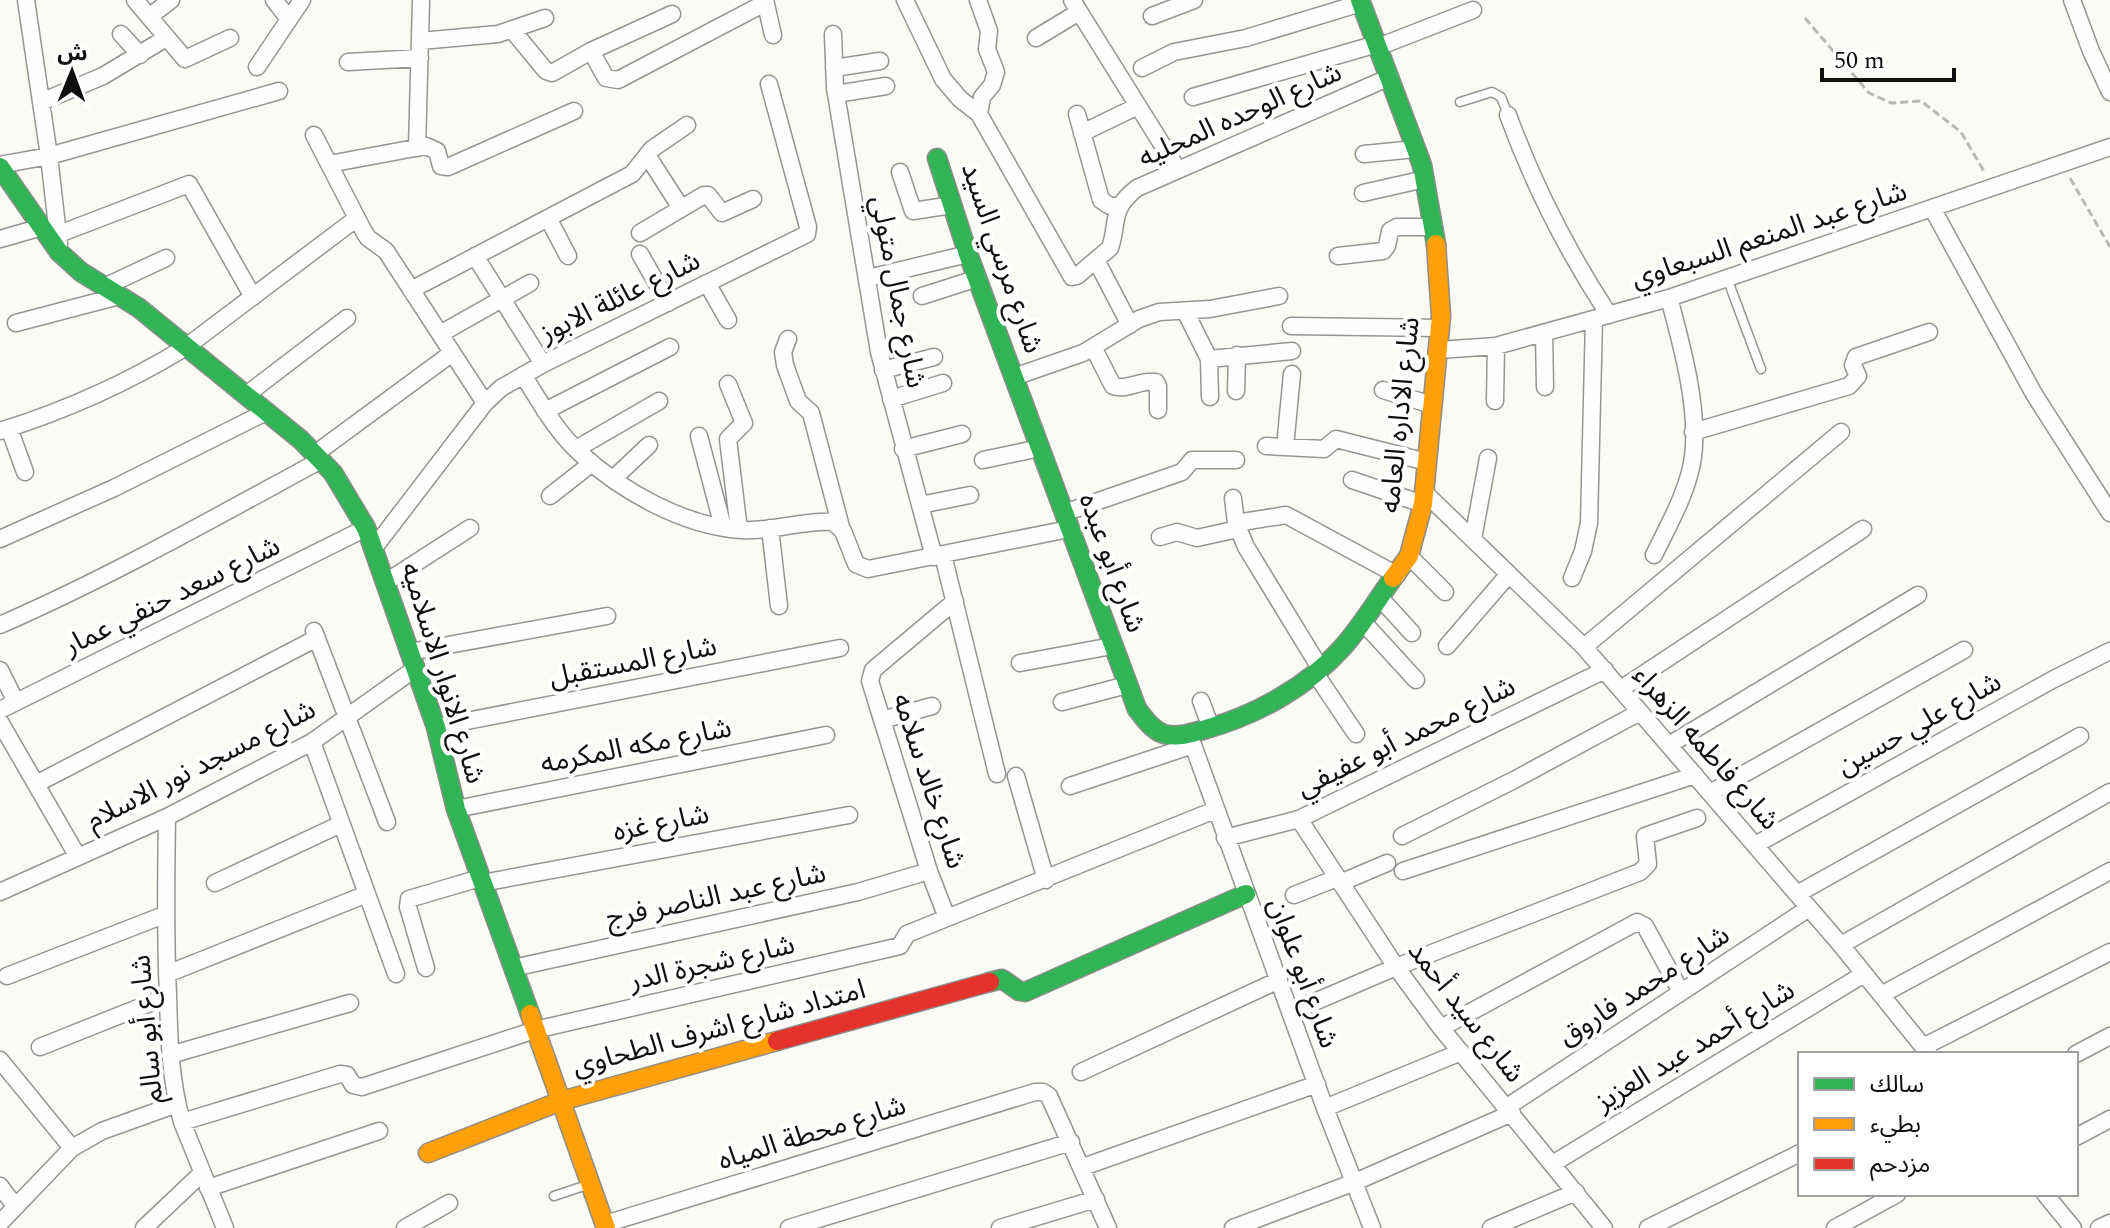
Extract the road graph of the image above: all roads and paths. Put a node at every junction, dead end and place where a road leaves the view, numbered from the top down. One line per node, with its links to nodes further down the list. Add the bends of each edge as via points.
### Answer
1 (26, 0): 44 (street)
2 (135, 0): 17 (street)
3 (171, 0): 17 (street)
4 (274, 0): 20 (street)
5 (302, 0): 20 (street)
6 (421, 0): 29 (street)
7 (905, 0): 48 (street, via 943,79)
8 (978, 0): 48 (street, via 996,72)
9 (1194, 0): 16 (street)
10 (2072, 0): 41 (street)
11 (765, 2): 24 (street); 30 (street, via 618,80 606,78)
12 (1360, 2): 28 (street, شارع الاداره العامه); 36 (street, via 1246,38 1174,52)
13 (1075, 6): 27 (street); 46 (street)
14 (1473, 10): 28 (street)
15 (672, 14): 30 (street)
16 (1152, 16)
17 (149, 17): 25 (street)
18 (545, 18): 21 (street)
19 (1805, 18): 67 (path, via 1869,93 1891,103 1921,101 1961,132)
20 (289, 19): 34 (street)
21 (513, 31): 29 (street); 30 (street, via 549,72)
22 (121, 34): 31 (street)
23 (833, 34): 35 (street, شارع جمال متولي)
24 (773, 35)
25 (166, 38): 26 (street, via 185,59); 31 (street)
26 (230, 38)
27 (1036, 38)
28 (1378, 45): 37 (street, شارع الاداره العامه); 43 (street)
29 (420, 50): 33 (street); 55 (street)
30 (591, 51)
31 (140, 55): 44 (street)
32 (880, 61): 35 (street)
33 (348, 62)
34 (257, 67)
35 (834, 68): 42 (street, شارع جمال متولي)
36 (1142, 68)
37 (1390, 77): 56 (street, شارع الاداره العامه); 64 (street, شارع الوحده المحليه)
38 (769, 84): 92 (street, شارع عائلة الابوز, via 808,232)
39 (886, 86): 42 (street)
40 (279, 91): 59 (street)
41 (2110, 92)
42 (836, 94): 88 (street, شارع جمال متولي)
43 (1193, 97)
44 (41, 102): 59 (street)
45 (1460, 102): 50 (lane, via 1492,92 1501,97)
46 (1138, 106): 52 (street); 64 (street)
47 (574, 111): 55 (street, via 448,167 440,164 434,148)
48 (979, 114): 87 (street, via 1067,273 1075,277)
49 (1077, 114): 52 (street)
50 (1508, 115): 102 (street, via 1541,198)
51 (687, 125): 58 (street)
52 (1082, 133): 71 (street, via 1101,200)
53 (314, 135): 61 (street)
54 (2110, 147): 62 (street, شارع عبد المنعم السبعاوي)
55 (417, 148): 61 (street)
56 (1416, 149): 57 (street); 66 (street, شارع الاداره العامه)
57 (1364, 154)
58 (647, 155): 72 (street); 75 (street, via 632,174)
59 (49, 156): 63 (street); 78 (street)
60 (937, 158): 70 (street, شارع مرسي السيد)
61 (329, 164): 74 (street)
62 (2062, 164): 67 (street, شارع عبد المنعم السبعاوي); 80 (path)
63 (0, 166): 78 (street, شارع الانوار الاسلاميه)
64 (1178, 170): 71 (street, شارع الوحده المحليه, via 1137,188)
65 (900, 172): 70 (street, via 913,211)
66 (1425, 179): 68 (street); 76 (street, شارع الاداره العامه)
67 (1993, 187): 73 (street, شارع عبد المنعم السبعاوي)
68 (1363, 193)
69 (753, 199): 72 (street, via 723,213 707,195)
70 (952, 205): 82 (street, شارع مرسي السيد)
71 (1120, 206): 87 (street, شارع الوحده المحليه, via 1112,244)
72 (681, 208): 77 (street)
73 (1932, 208): 90 (street, شارع عبد المنعم السبعاوي); 169 (street, via 2034,394)
74 (357, 218): 93 (street); 97 (street)
75 (548, 218): 83 (street); 84 (street)
76 (1434, 227): 85 (street, via 1397,227 1390,231 1383,251); 108 (street, شارع الاداره العامه)
77 (640, 233)
78 (53, 238): 79 (street); 94 (street, شارع الانوار الاسلاميه, via 81,272); 97 (street, via 189,184)
79 (0, 239)
80 (2110, 247)
81 (640, 254): 100 (street)
82 (968, 254): 88 (street); 89 (street, شارع مرسي السيد)
83 (475, 256): 93 (street); 99 (street)
84 (568, 256)
85 (1338, 256)
86 (166, 258): 94 (street)
87 (1096, 260): 106 (street)
88 (868, 278): 125 (street, شارع جمال متولي)
89 (978, 278): 95 (street); 128 (street, شارع مرسي السيد)
90 (1727, 278): 98 (street, شارع عبد المنعم السبعاوي); 124 (lane)
91 (530, 283): 99 (street)
92 (707, 283): 100 (street, شارع عائلة الابوز); 104 (street)
93 (411, 290): 111 (street)
94 (111, 291): 105 (street); 114 (street, شارع الانوار الاسلاميه)
95 (922, 296)
96 (1279, 296): 101 (street)
97 (253, 297): 114 (street)
98 (1669, 298): 102 (street, شارع عبد المنعم السبعاوي); 145 (street, via 1687,363)
99 (502, 299): 111 (street); 123 (street)
100 (668, 303): 123 (street, شارع عائلة الابوز)
101 (1185, 311): 106 (street, via 1159,312); 122 (street)
102 (1601, 317): 110 (street, شارع عبد المنعم السبعاوي); 187 (street, via 1589,523)
103 (347, 318): 134 (street)
104 (728, 320)
105 (16, 323)
106 (1130, 325): 116 (street)
107 (1291, 326): 108 (street)
108 (1440, 328): 117 (street, شارع الاداره العامه)
109 (1929, 332): 145 (street, via 1856,357 1858,376 1849,386)
110 (1544, 333): 113 (street, شارع عبد المنعم السبعاوي); 131 (street)
111 (440, 334): 119 (street)
112 (788, 339): 172 (street, via 784,361 798,401 811,413)
113 (1496, 346): 117 (street, شارع عبد المنعم السبعاوي); 138 (street)
114 (186, 347): 134 (street, شارع الانوار الاسلاميه); 144 (street, via 136,376)
115 (670, 347): 142 (street)
116 (1093, 347): 128 (street); 141 (street, via 1113,386 1156,382)
117 (1438, 350): 140 (street, شارع الاداره العامه)
118 (1292, 351): 120 (street)
119 (452, 353): 139 (street); 155 (street)
120 (1237, 355): 122 (street); 133 (street)
121 (934, 357): 125 (street)
122 (1209, 359): 135 (street)
123 (543, 364): 127 (street, شارع عائلة الابوز)
124 (1761, 369)
125 (883, 370): 136 (street, شارع جمال متولي)
126 (1292, 374): 151 (street)
127 (523, 375): 139 (street, شارع عائلة الابوز); 142 (street)
128 (1014, 377): 152 (street, شارع أبو عبده)
129 (943, 383): 136 (street)
130 (728, 384): 175 (street, via 744,423 728,439)
131 (1545, 387)
132 (1383, 390): 140 (street)
133 (1236, 391)
134 (246, 395): 143 (street, شارع الانوار الاسلاميه)
135 (1210, 397)
136 (891, 399): 154 (street, شارع جمال متولي)
137 (659, 401): 153 (street)
138 (1495, 401)
139 (485, 403): 181 (street, شارع عائلة الابوز)
140 (1432, 405): 159 (street, شارع الاداره العامه)
141 (1158, 410)
142 (545, 411): 153 (street)
143 (266, 412): 155 (street, شارع الانوار الاسلاميه); 179 (street)
144 (4, 430): 161 (street)
145 (1693, 432): 182 (street, via 1692,462 1681,498)
146 (1841, 432): 200 (street)
147 (962, 434): 154 (street)
148 (699, 436): 175 (street)
149 (649, 445): 162 (street)
150 (1266, 446): 151 (street)
151 (1285, 447): 159 (street, via 1324,449 1336,439)
152 (1040, 448): 157 (street); 170 (street, شارع أبو عبده)
153 (576, 449): 160 (street)
154 (903, 449): 168 (street, شارع جمال متولي)
155 (318, 457): 173 (street, شارع الانوار الاسلاميه); 196 (street, via 144,555)
156 (1488, 458): 180 (street)
157 (983, 460)
158 (1236, 460): 170 (street, via 1192,460 1182,472)
159 (1427, 462): 167 (street, شارع الاداره العامه)
160 (592, 463): 162 (street); 165 (street)
161 (25, 472)
162 (613, 479): 175 (street, via 688,518)
163 (1352, 480): 167 (street)
164 (970, 495): 168 (street)
165 (550, 496)
166 (1233, 498): 171 (street)
167 (1424, 498): 180 (street, شارع فاطمه الزهراء); 184 (street, شارع الاداره العامه)
168 (920, 505): 183 (street, شارع جمال متولي)
169 (2110, 513)
170 (1066, 521): 183 (street); 198 (street, شارع أبو عبده)
171 (1237, 526): 178 (street, via 1197,538 1177,532); 186 (street, via 1286,515); 207 (street)
172 (841, 527): 176 (street, via 829,521); 183 (street, via 862,567)
173 (366, 528): 181 (street, شارع الانوار الاسلاميه); 213 (street, شارع سعد حنفي عمار)
174 (470, 528): 188 (street)
175 (731, 528): 176 (street)
176 (770, 528): 193 (street)
177 (1863, 529): 211 (street)
178 (1160, 537)
179 (0, 539)
180 (1473, 539): 185 (street, شارع فاطمه الزهراء)
181 (374, 548): 188 (street, شارع الانوار الاسلاميه)
182 (1654, 555)
183 (938, 556): 192 (street, شارع جمال متولي)
184 (1409, 556): 186 (street, شارع الاداره العامه); 189 (street)
185 (1509, 574): 199 (street); 200 (street, شارع فاطمه الزهراء)
186 (1397, 575): 191 (street, شارع الاداره العامه)
187 (1572, 578)
188 (386, 582): 204 (street, شارع الانوار الاسلاميه)
189 (1445, 592)
190 (1918, 595): 228 (street)
191 (1381, 599): 195 (street, شارع الاداره العامه); 197 (street)
192 (955, 601): 219 (street, شارع خالد سلامه, via 873,670 870,681); 229 (street, شارع جمال متولي)
193 (779, 606)
194 (607, 616): 204 (street)
195 (1363, 622): 207 (street, شارع الاداره العامه); 209 (street)
196 (0, 625)
197 (1412, 633)
198 (1112, 646): 205 (street); 210 (street, شارع أبو عبده)
199 (1447, 646)
200 (1584, 647): 208 (street, شارع فاطمه الزهراء)
201 (840, 648): 221 (street, شارع المستقبل)
202 (1964, 650): 235 (street)
203 (2110, 651): 246 (street, شارع علي حسين)
204 (413, 660): 218 (street, شارع مسجد نور الاسلام); 221 (street, شارع الانوار الاسلاميه)
205 (1020, 663)
206 (0, 670): 213 (street)
207 (1317, 670): 222 (street, شارع الاداره العامه, via 1269,704); 223 (street)
208 (1605, 670): 211 (street, شارع فاطمه الزهراء); 241 (street, شارع محمد أبو عفيفي)
209 (1416, 680)
210 (1127, 685): 214 (street); 226 (street, شارع أبو عبده, via 1151,726)
211 (1621, 689): 217 (street, شارع فاطمه الزهراء)
212 (1201, 701): 222 (street)
213 (16, 702): 216 (street, شارع سعد حنفي عمار)
214 (1062, 702)
215 (932, 706): 219 (street)
216 (0, 710)
217 (1640, 712): 228 (street, شارع فاطمه الزهراء); 244 (street)
218 (347, 717): 227 (street, شارع مسجد نور الاسلام); 232 (street, via 315,634); 242 (street)
219 (882, 720): 249 (street, شارع خالد سلامه)
220 (0, 722): 232 (street)
221 (436, 727): 236 (street, شارع الانوار الاسلاميه)
222 (1211, 728): 226 (street, شارع الاداره العامه)
223 (1356, 734)
224 (826, 735): 236 (street, شارع مكه المكرمه)
225 (2080, 736): 259 (street)
226 (1191, 740): 233 (street); 237 (street, شارع أبو علوان)
227 (312, 742): 239 (street, شارع مسجد نور الاسلام); 243 (street)
228 (1669, 745): 230 (street, شارع فاطمه الزهراء)
229 (997, 774)
230 (1695, 775): 235 (street, شارع فاطمه الزهراء); 250 (street)
231 (1016, 776): 253 (street)
232 (36, 784): 247 (street)
233 (1070, 786)
234 (2110, 792): 264 (street)
235 (1710, 793): 246 (street, شارع فاطمه الزهراء)
236 (456, 809): 252 (street, شارع الانوار الاسلاميه)
237 (1215, 810): 245 (street, شارع أبو علوان); 253 (street)
238 (849, 815): 252 (street, شارع غزه)
239 (167, 817): 247 (street, شارع مسجد نور الاسلام); 262 (street, شارع أبو سالم)
240 (1697, 818): 266 (street, via 1645,836 1648,864 1640,872)
241 (1299, 819): 245 (street, شارع محمد أبو عفيفي); 254 (street, شارع سيد أحمد)
242 (387, 822)
243 (341, 824): 255 (street); 257 (street)
244 (1402, 836)
245 (1225, 838): 258 (street, شارع أبو علوان)
246 (1755, 845): 259 (street, شارع فاطمه الزهراء)
247 (78, 857): 256 (street, شارع مسجد نور الاسلام)
248 (1387, 863): 254 (street)
249 (929, 871): 263 (street, شارع خالد سلامه); 268 (street, شارع عبد الناصر فرج, via 858,892)
250 (1403, 871)
251 (2110, 871): 275 (street)
252 (481, 880): 267 (street, شارع غزه, via 409,899); 268 (street, شارع الانوار الاسلاميه)
253 (1046, 880): 263 (street)
254 (1339, 880): 260 (street); 266 (street, شارع سيد أحمد)
255 (215, 883)
256 (0, 892)
257 (367, 894): 269 (street); 270 (street)
258 (1246, 894): 273 (street, شارع أبو علوان); 290 (street, امتداد شارع اشرف الطحاوي, via 1025,992 1002,979)
259 (1797, 894): 261 (street, شارع فاطمه الزهراء)
260 (1294, 895)
261 (1809, 908): 264 (street, شارع فاطمه الزهراء); 274 (street, شارع محمد فاروق)
262 (164, 915): 269 (street, شارع أبو سالم); 272 (street)
263 (947, 918): 280 (street, شارع شجرة الدر, via 907,934 900,946)
264 (1841, 945): 271 (street, شارع فاطمه الزهراء)
265 (2110, 952): 283 (street)
266 (1396, 967): 278 (street); 279 (street, شارع سيد أحمد)
267 (426, 968)
268 (513, 968): 280 (street, شارع الانوار الاسلاميه)
269 (167, 974): 276 (street, شارع أبو سالم)
270 (396, 974)
271 (1864, 974): 275 (street, شارع فاطمه الزهراء); 302 (street, شارع أحمد عبد العزيز)
272 (7, 976)
273 (1279, 980): 278 (street, شارع أبو علوان); 288 (street)
274 (1681, 992): 279 (street, via 1645,926 1634,923); 293 (street, شارع محمد فاروق)
275 (1881, 995): 283 (street, شارع فاطمه الزهراء)
276 (168, 996): 282 (street); 286 (street, شارع أبو سالم)
277 (350, 1003): 286 (street)
278 (1291, 1012): 289 (street, شارع أبو علوان)
279 (1441, 1028): 284 (street, شارع سيد أحمد)
280 (535, 1030): 290 (street, شارع الانوار الاسلاميه); 295 (street, شارع شجرة الدر, via 362,1087 340,1074)
281 (2110, 1036): 285 (street)
282 (40, 1047)
283 (1926, 1050)
284 (1461, 1052): 292 (street); 293 (street, شارع سيد أحمد)
285 (2078, 1053)
286 (170, 1055): 291 (street, شارع أبو سالم)
287 (0, 1060): 299 (street)
288 (1081, 1072)
289 (1317, 1084): 292 (street, شارع أبو علوان); 303 (street)
290 (561, 1101): 300 (street, امتداد شارع اشرف الطحاوي); 306 (street, شارع الانوار الاسلاميه)
291 (177, 1104): 295 (street, شارع أبو سالم); 299 (street, via 102,1131)
292 (1325, 1108): 305 (street, شارع أبو علوان)
293 (1509, 1110): 302 (street, شارع سيد أحمد); 305 (street, شارع محمد فاروق)
294 (2110, 1119): 297 (street)
295 (182, 1122): 304 (street, شارع أبو سالم)
296 (379, 1131): 304 (street)
297 (2078, 1136)
298 (1071, 1142): 303 (street); 317 (street, شارع محطة المياه, via 1049,1096 1035,1092); 321 (street)
299 (72, 1148): 314 (street)
300 (428, 1153)
301 (1798, 1154): 328 (street)
302 (1554, 1163): 308 (street, شارع سيد أحمد)
303 (1083, 1167): 312 (street)
304 (205, 1180): 318 (street); 319 (street, شارع أبو سالم)
305 (1355, 1182): 324 (street, شارع محمد فاروق); 325 (street, شارع أبو علوان)
306 (590, 1183): 309 (lane); 317 (street, شارع الانوار الاسلاميه)
307 (0, 1186): 314 (street)
308 (1576, 1192): 326 (street); 327 (street, شارع سيد أحمد)
309 (554, 1196)
310 (1893, 1196): 329 (street)
311 (2047, 1196): 330 (street)
312 (1096, 1199): 322 (street); 323 (street)
313 (449, 1203): 320 (street)
314 (15, 1206): 315 (street)
315 (0, 1223)
316 (2110, 1223): 331 (street)
317 (606, 1226)
318 (144, 1228)
319 (225, 1228)
320 (405, 1228)
321 (789, 1228)
322 (1000, 1228)
323 (1108, 1228)
324 (1233, 1228)
325 (1372, 1228)
326 (1491, 1228)
327 (1604, 1228)
328 (1648, 1228)
329 (1835, 1228)
330 (2072, 1228)
331 (2099, 1228)

